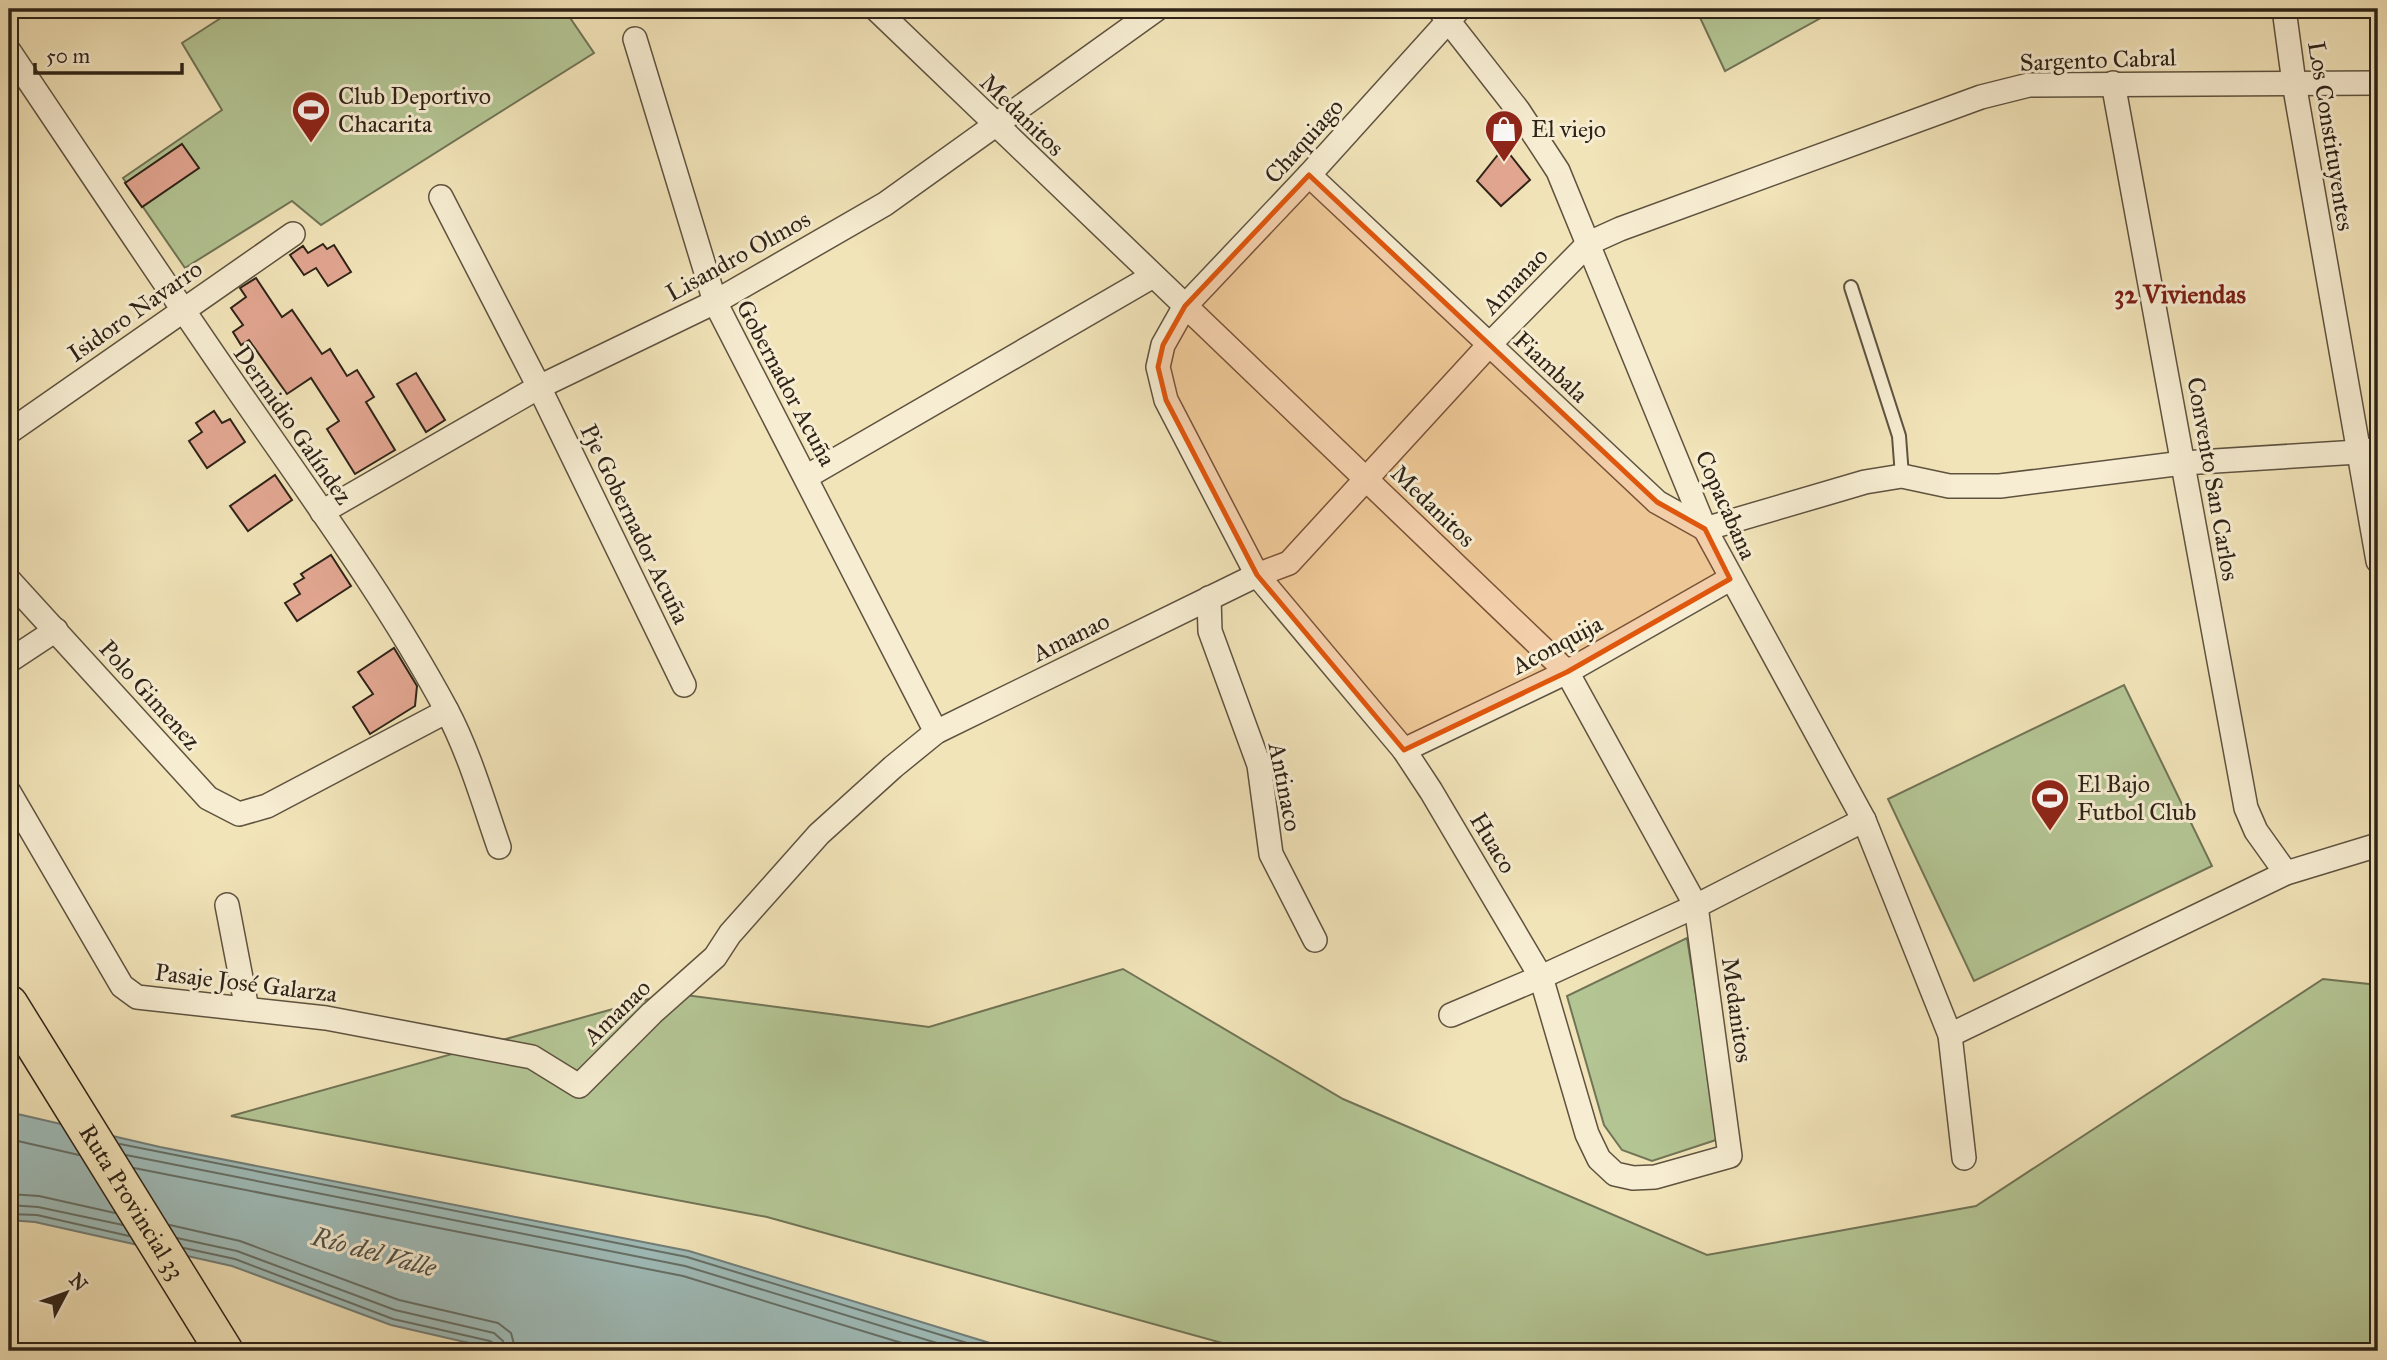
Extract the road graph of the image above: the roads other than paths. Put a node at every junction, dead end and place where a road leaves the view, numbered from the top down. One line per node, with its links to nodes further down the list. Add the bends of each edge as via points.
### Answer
1 (1157, 9): 10 (street, Lisandro Olmos)
2 (2284, 9): 8 (street, Los Constituyentes)
3 (1449, 12): 11 (street, Chaquiago); 14 (street, Copacabana, via 1558,171)
4 (880, 14): 10 (street, Medanitos)
5 (635, 39): 17 (street, Gobernador Acuña)
6 (9, 51): 19 (street, Dermidio Galíndez)
7 (2113, 83): 8 (street, Sargento Cabral); 14 (street, Sargento Cabral, via 2029,85 1981,96); 24 (street, Convento San Carlos)
8 (2294, 83): 9 (street, Sargento Cabral); 23 (street, Los Constituyentes)
9 (2378, 83)
10 (996, 126): 15 (street, Medanitos); 17 (street, Lisandro Olmos, via 885,204)
11 (1309, 175): 18 (street, Chaquiago); 20 (street, Fiambala)
12 (441, 197): 21 (street, Pje Gobernador Acuña)
13 (293, 234): 19 (street, Isidoro Navarro)
14 (1589, 243): 20 (street, Amanao); 29 (street, Copacabana)
15 (1153, 276): 18 (street, Medanitos); 26 (street)
16 (1851, 287): 25 (lane, via 1899,436)
17 (715, 302): 21 (street, Lisandro Olmos); 26 (street, Gobernador Acuña)
18 (1185, 306): 27 (street, Medanitos); 31 (street, via 1163,345 1158,367 1166,400)
19 (182, 310): 22 (street, Isidoro Navarro); 28 (street, Dermidio Galíndez)
20 (1489, 345): 27 (street, Amanao); 29 (street, Fiambala, via 1657,502)
21 (539, 387): 28 (street, Lisandro Olmos); 38 (street, Pje Gobernador Acuña)
22 (9, 432)
23 (2368, 451): 24 (street); 30 (street, Los Constituyentes)
24 (2183, 463): 25 (street, via 2000,486 1950,486); 46 (street, Convento San Carlos, via 2246,808 2256,831)
25 (1902, 476): 29 (street, via 1865,482)
26 (806, 477): 40 (street, Gobernador Acuña)
27 (1366, 479): 31 (street, Amanao, via 1289,563); 37 (street, Medanitos)
28 (322, 512): 39 (street, Dermidio Galíndez)
29 (1705, 530): 32 (street, Copacabana)
30 (2378, 561)
31 (1257, 575): 34 (street, Amanao); 41 (street, Huaco)
32 (1730, 579): 37 (street, Aconquija); 43 (street, Copacabana)
33 (9, 580): 35 (street, Polo Gimenez)
34 (1209, 598): 40 (street, Amanao); 49 (street, Antinaco, via 1210,631 1259,765 1271,854)
35 (56, 631): 36 (street); 39 (street, Polo Gimenez, via 208,798 239,814 267,806)
36 (9, 661)
37 (1567, 673): 41 (street, Aconquija); 48 (street, Medanitos)
38 (684, 685)
39 (447, 711): 45 (street, Dermidio Galíndez)
40 (936, 732): 55 (street, Amanao, via 819,834 715,957)
41 (1404, 750): 50 (street, Huaco)
42 (9, 792): 52 (street, Pasaje José Galarza, via 122,986 137,997)
43 (1864, 820): 48 (street); 54 (street, Copacabana)
44 (2378, 845): 46 (street)
45 (499, 847)
46 (2286, 873): 54 (street)
47 (228, 905): 52 (street)
48 (1696, 906): 50 (street); 57 (street, Medanitos, via 1730,1157 1655,1177)
49 (1315, 940)
50 (1541, 977): 53 (street); 57 (street, Huaco, via 1587,1134 1599,1159)
51 (9, 1004): 58 (main road, Ruta Provincial 33)
52 (247, 1009): 55 (street, Pasaje José Galarza, via 326,1018 532,1056)
53 (1451, 1015)
54 (1950, 1035): 56 (street, Copacabana)
55 (579, 1086)
56 (1964, 1158)
57 (1615, 1174)
58 (224, 1351)

